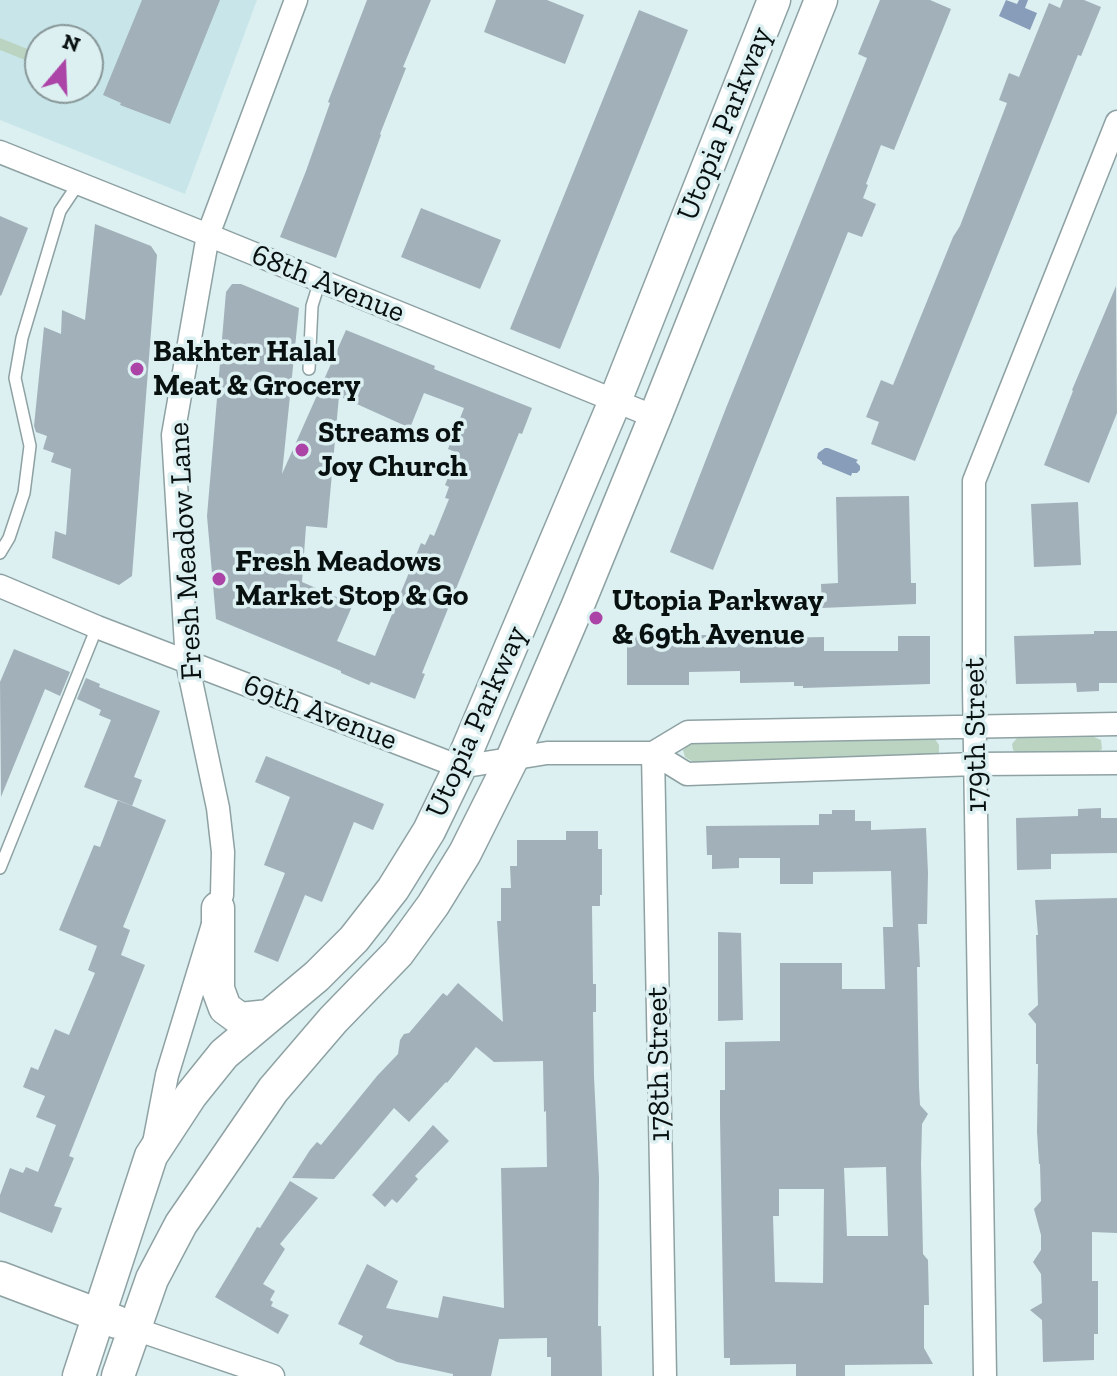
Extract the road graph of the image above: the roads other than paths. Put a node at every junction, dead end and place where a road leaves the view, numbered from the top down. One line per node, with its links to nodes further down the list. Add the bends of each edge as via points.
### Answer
1 (296, 0): 7 (street, Fresh Meadow Lane)
2 (821, 0): 11 (main road, Utopia Parkway)
3 (765, 3): 10 (main road, Utopia Parkway)
4 (1117, 122): 17 (street, 179th Street, via 974,481)
5 (0, 152): 6 (street, 68th Avenue)
6 (78, 184): 7 (street, 68th Avenue); 12 (lane, via 60,211 22,338 15,378 30,446 24,493)
7 (208, 235): 8 (street, 68th Avenue); 15 (street, Fresh Meadow Lane, via 173,435)
8 (320, 280): 9 (lane, via 312,306); 10 (street, 68th Avenue)
9 (309, 369)
10 (615, 401): 11 (street, 68th Avenue); 22 (main road, Utopia Parkway)
11 (655, 417): 19 (main road, Utopia Parkway)
12 (0, 553)
13 (0, 586): 14 (street, 69th Avenue)
14 (97, 627): 15 (street, 69th Avenue); 23 (lane)
15 (187, 662): 22 (street, 69th Avenue); 24 (street, Fresh Meadow Lane, via 218,808 223,852)
16 (1117, 724): 17 (street)
17 (976, 726): 18 (street, via 688,732); 21 (street, 179th Street)
18 (653, 753): 19 (street, 69th Avenue, via 547,753); 21 (street, via 687,774); 33 (street, 178th Street)
19 (512, 759): 22 (street, 69th Avenue); 29 (main road, Utopia Parkway, via 433,905 398,953 273,1090 181,1224 152,1279)
20 (1117, 763): 21 (street)
21 (976, 764): 34 (street, 179th Street)
22 (460, 767): 25 (main road, Utopia Parkway, via 393,889 354,939)
23 (0, 868)
24 (218, 908): 25 (main road, via 218,989 225,1008 240,1019); 26 (street, Fresh Meadow Lane, via 167,1075)
25 (269, 1016): 26 (main road, Utopia Parkway, via 224,1054)
26 (151, 1156): 28 (main road, Utopia Parkway)
27 (0, 1278): 28 (main road)
28 (99, 1316): 29 (main road); 30 (main road, Utopia Parkway)
29 (135, 1329): 31 (main road, Utopia Parkway); 32 (street)
30 (79, 1376)
31 (118, 1376)
32 (273, 1376)
33 (665, 1376)
34 (985, 1376)

